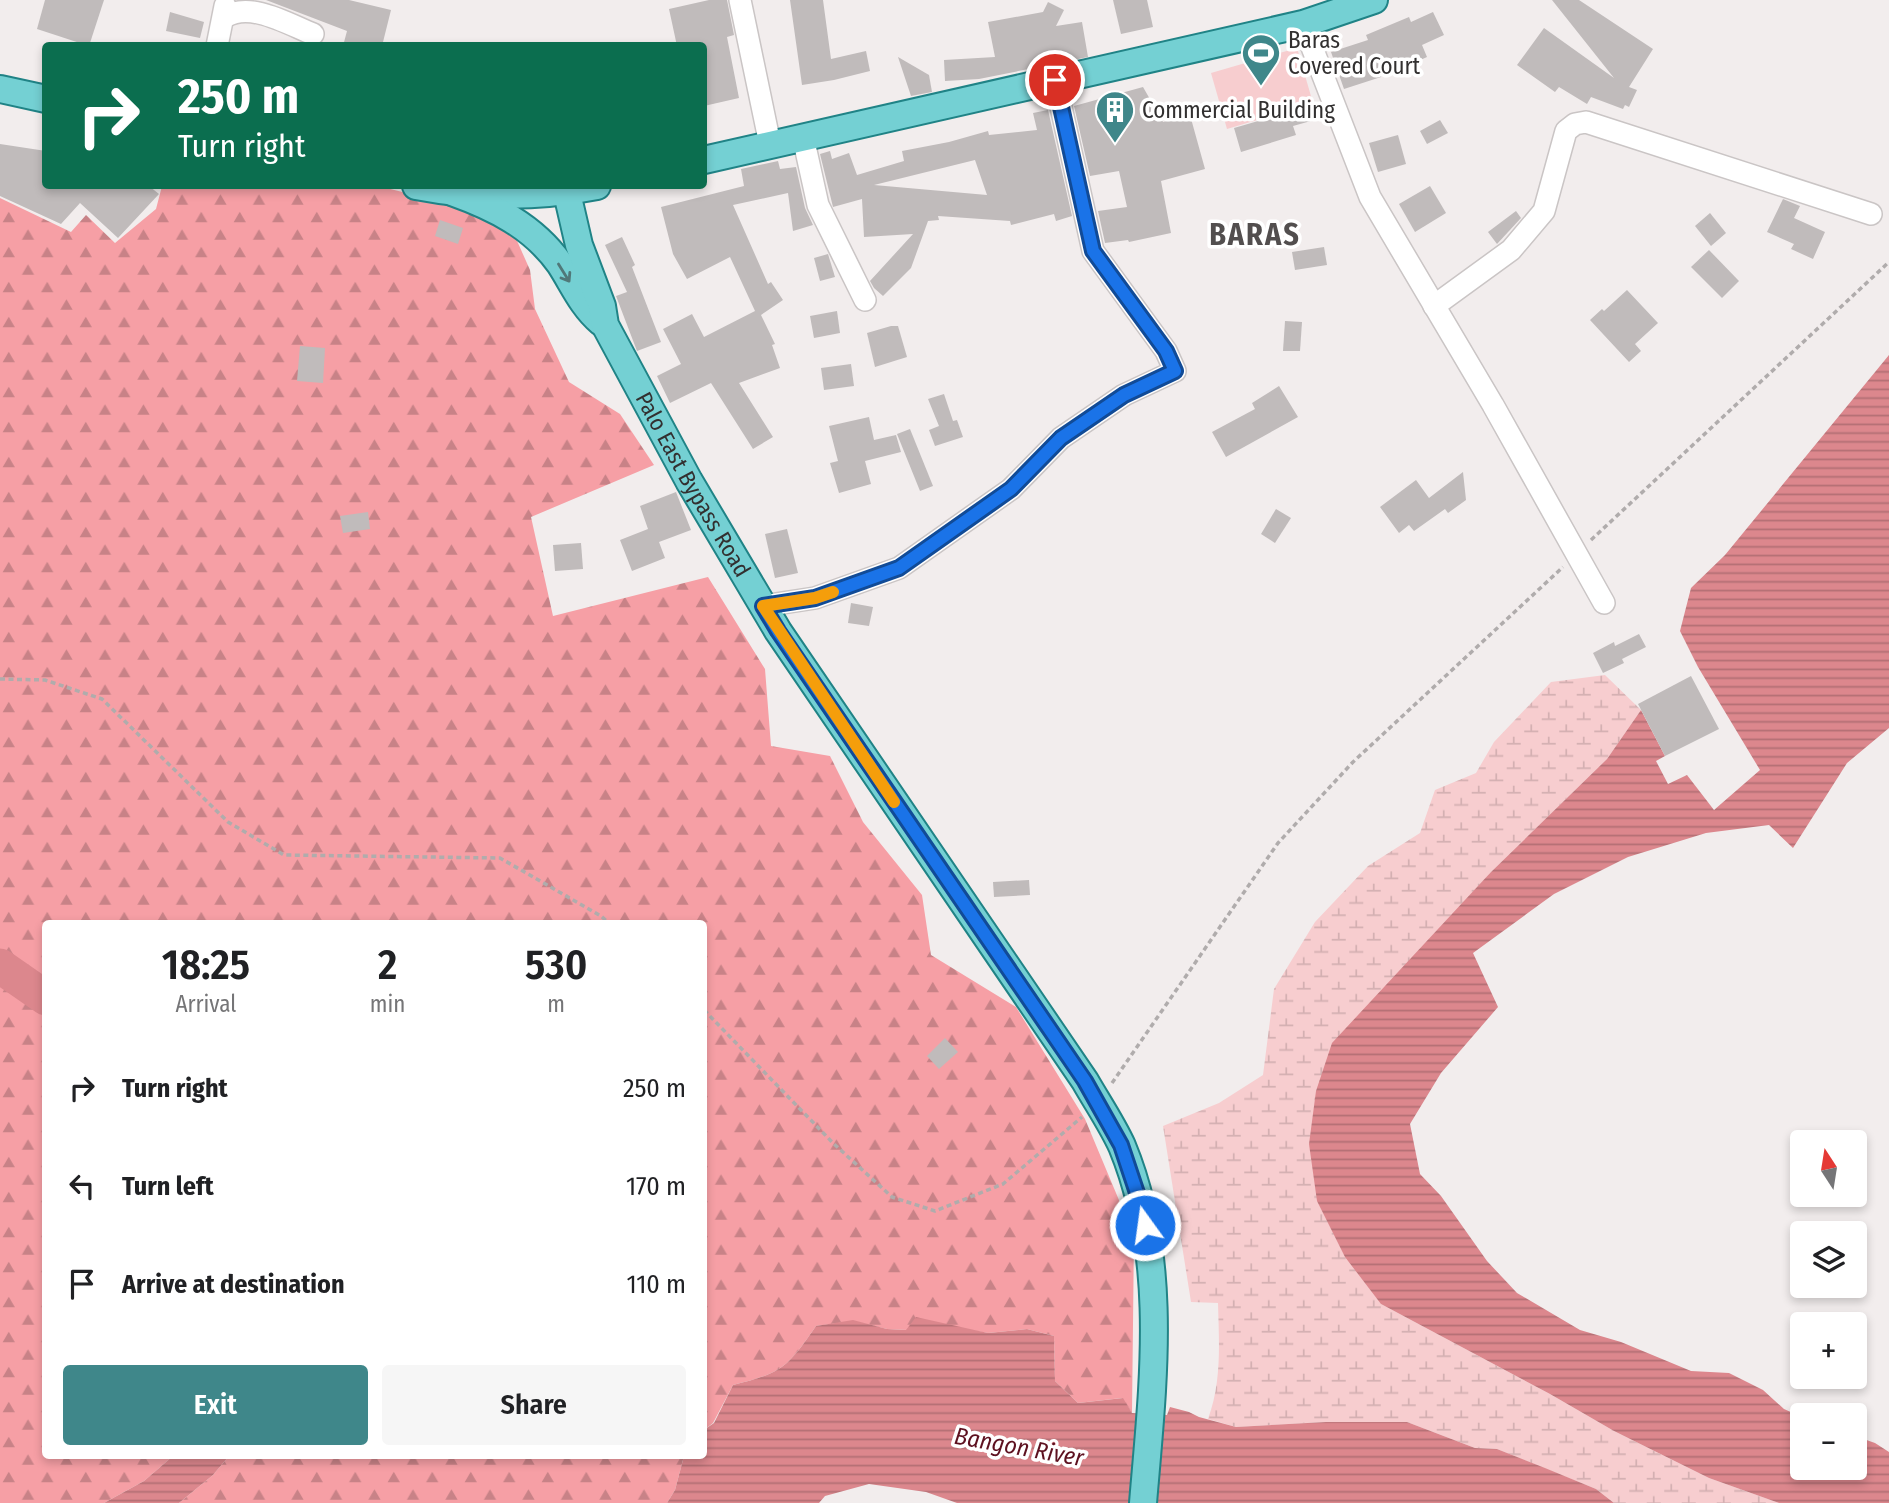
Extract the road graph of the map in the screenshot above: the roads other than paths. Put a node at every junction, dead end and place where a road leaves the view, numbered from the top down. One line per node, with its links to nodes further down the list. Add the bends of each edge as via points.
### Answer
1 (740, 0): 12 (street)
2 (1374, 0): 5 (main road)
3 (253, 6): 4 (street, via 233,12); 6 (street)
4 (225, 8): 7 (street)
5 (1303, 24): 8 (main road); 22 (street, via 1370,197)
6 (313, 34)
7 (223, 42)
8 (1055, 80): 11 (main road); 25 (street, via 1093,251 1166,351 1175,371 1124,395 1061,438 1011,489 899,568 815,598)
9 (0, 89): 10 (main road)
10 (42, 98)
11 (803, 137): 12 (main road); 21 (street, via 818,205)
12 (770, 145): 13 (main road)
13 (707, 159)
14 (434, 189): 16 (main road)
15 (582, 189): 17 (main road)
16 (452, 192): 18 (main road); 20 (main road, Palo East Bypass Road, via 492,206)
17 (566, 192): 18 (main road); 23 (main road, Palo East Bypass Road)
18 (528, 196): 20 (main road, Palo East Bypass Road, via 517,209)
19 (1871, 214): 22 (street, via 1586,122 1576,124 1566,131 1544,211 1511,250)
20 (535, 235): 23 (main road, Palo East Bypass Road, one-way to 23, via 587,310)
21 (865, 300)
22 (1434, 306): 24 (street)
23 (605, 325): 25 (main road, Palo East Bypass Road)
24 (1604, 603)
25 (763, 606): 26 (main road, Palo East Bypass Road, via 1085,1081 1121,1145 1144,1217 1152,1264 1152,1394)
26 (1143, 1503)

